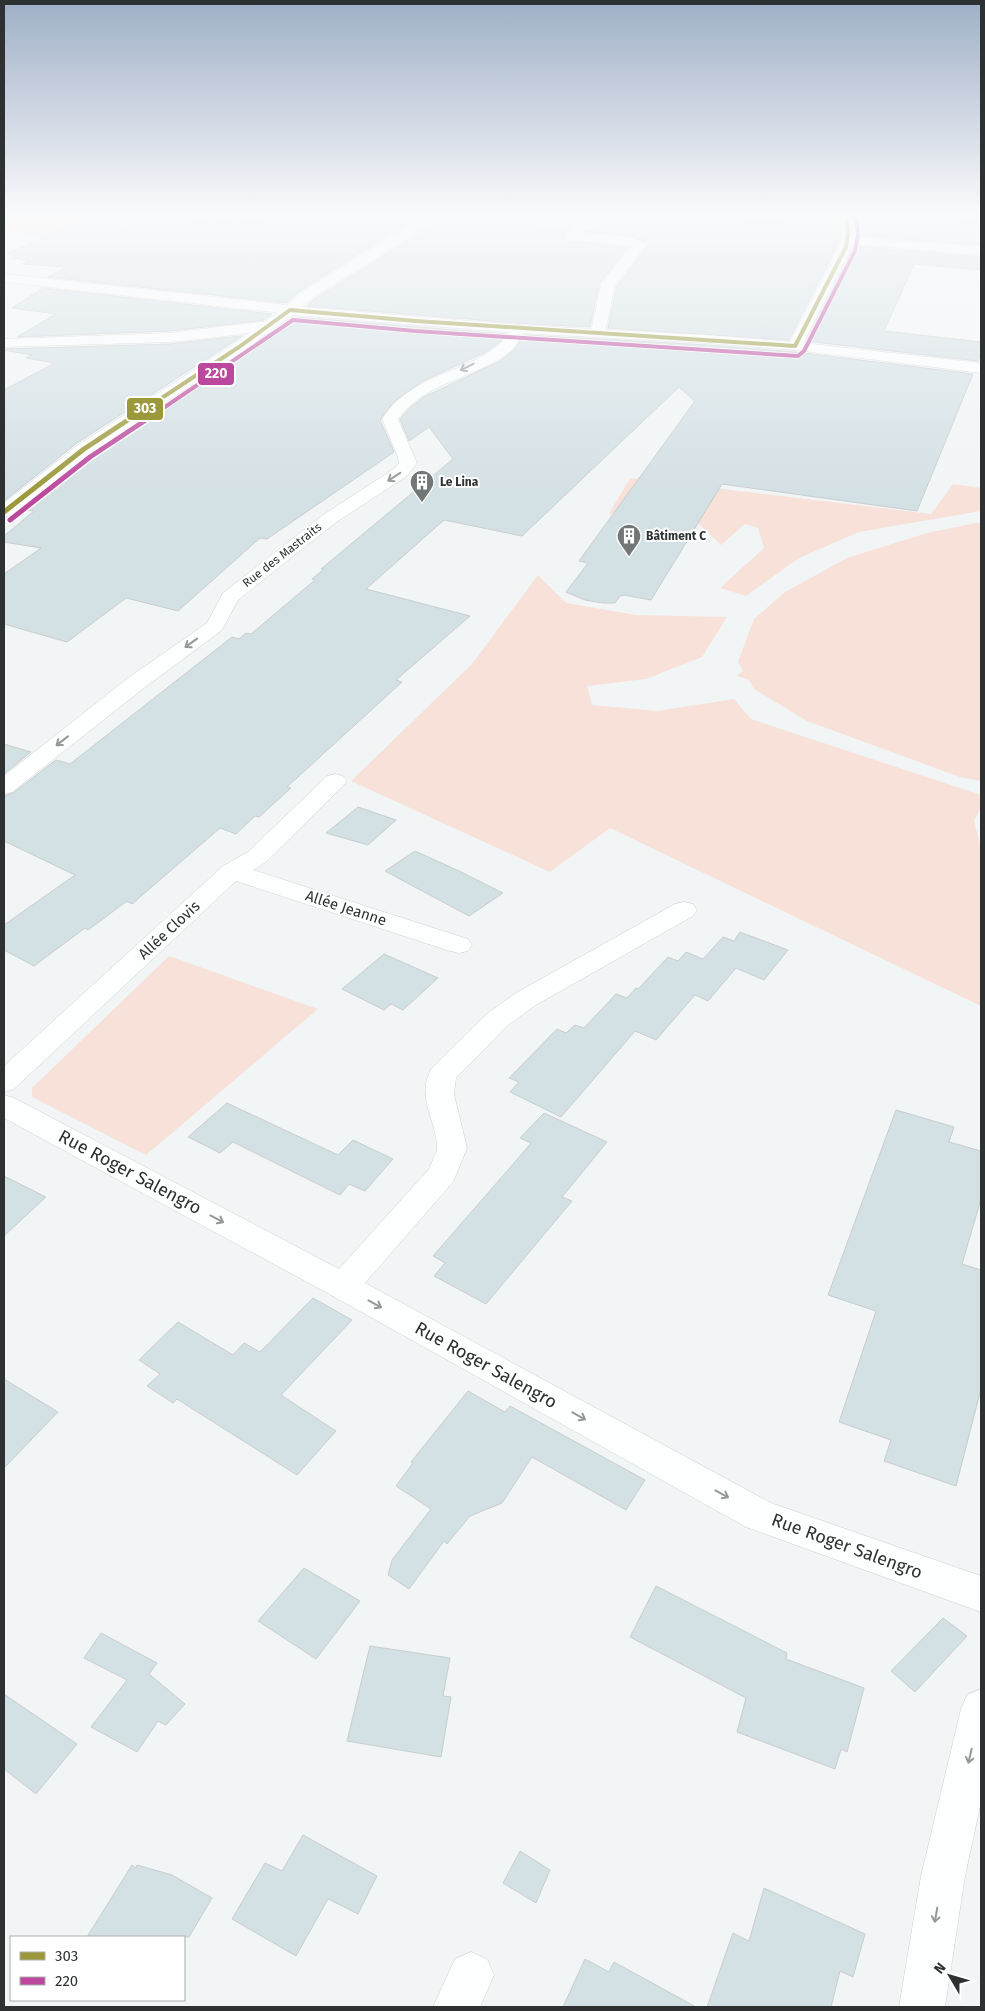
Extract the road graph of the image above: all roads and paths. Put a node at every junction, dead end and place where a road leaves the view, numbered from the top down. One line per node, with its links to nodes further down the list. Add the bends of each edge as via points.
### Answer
1 (262, 307): 5 (street)
2 (294, 307): 5 (street)
3 (603, 307): 8 (street)
4 (815, 307): 10 (street)
5 (290, 310): 6 (street); 7 (street)
6 (269, 325): 9 (street, via 162,339); 12 (street, via 84,449)
7 (518, 329): 8 (street); 14 (street, Rue des Mastraits, one-way to 14, via 508,344 434,384 395,410 390,419 408,463 401,472 329,519 230,596 215,626 128,689)
8 (598, 332): 10 (street)
9 (4, 343)
10 (795, 346): 11 (street)
11 (981, 368)
12 (4, 512)
13 (335, 781): 15 (street, Allée Clovis, via 256,857)
14 (4, 787)
15 (232, 871): 17 (street, Allée Jeanne); 18 (street, Allée Clovis)
16 (684, 910): 20 (street, via 526,999 498,1019 442,1075 439,1094 452,1148 442,1174)
17 (459, 944)
18 (4, 1082)
19 (4, 1105): 20 (street, Rue Roger Salengro, one-way to 20)
20 (343, 1286): 21 (street, Rue Roger Salengro, one-way to 21, via 759,1515)
21 (981, 1594)
22 (981, 1709): 23 (street, one-way to 23, via 943,1876)
23 (922, 2007)

